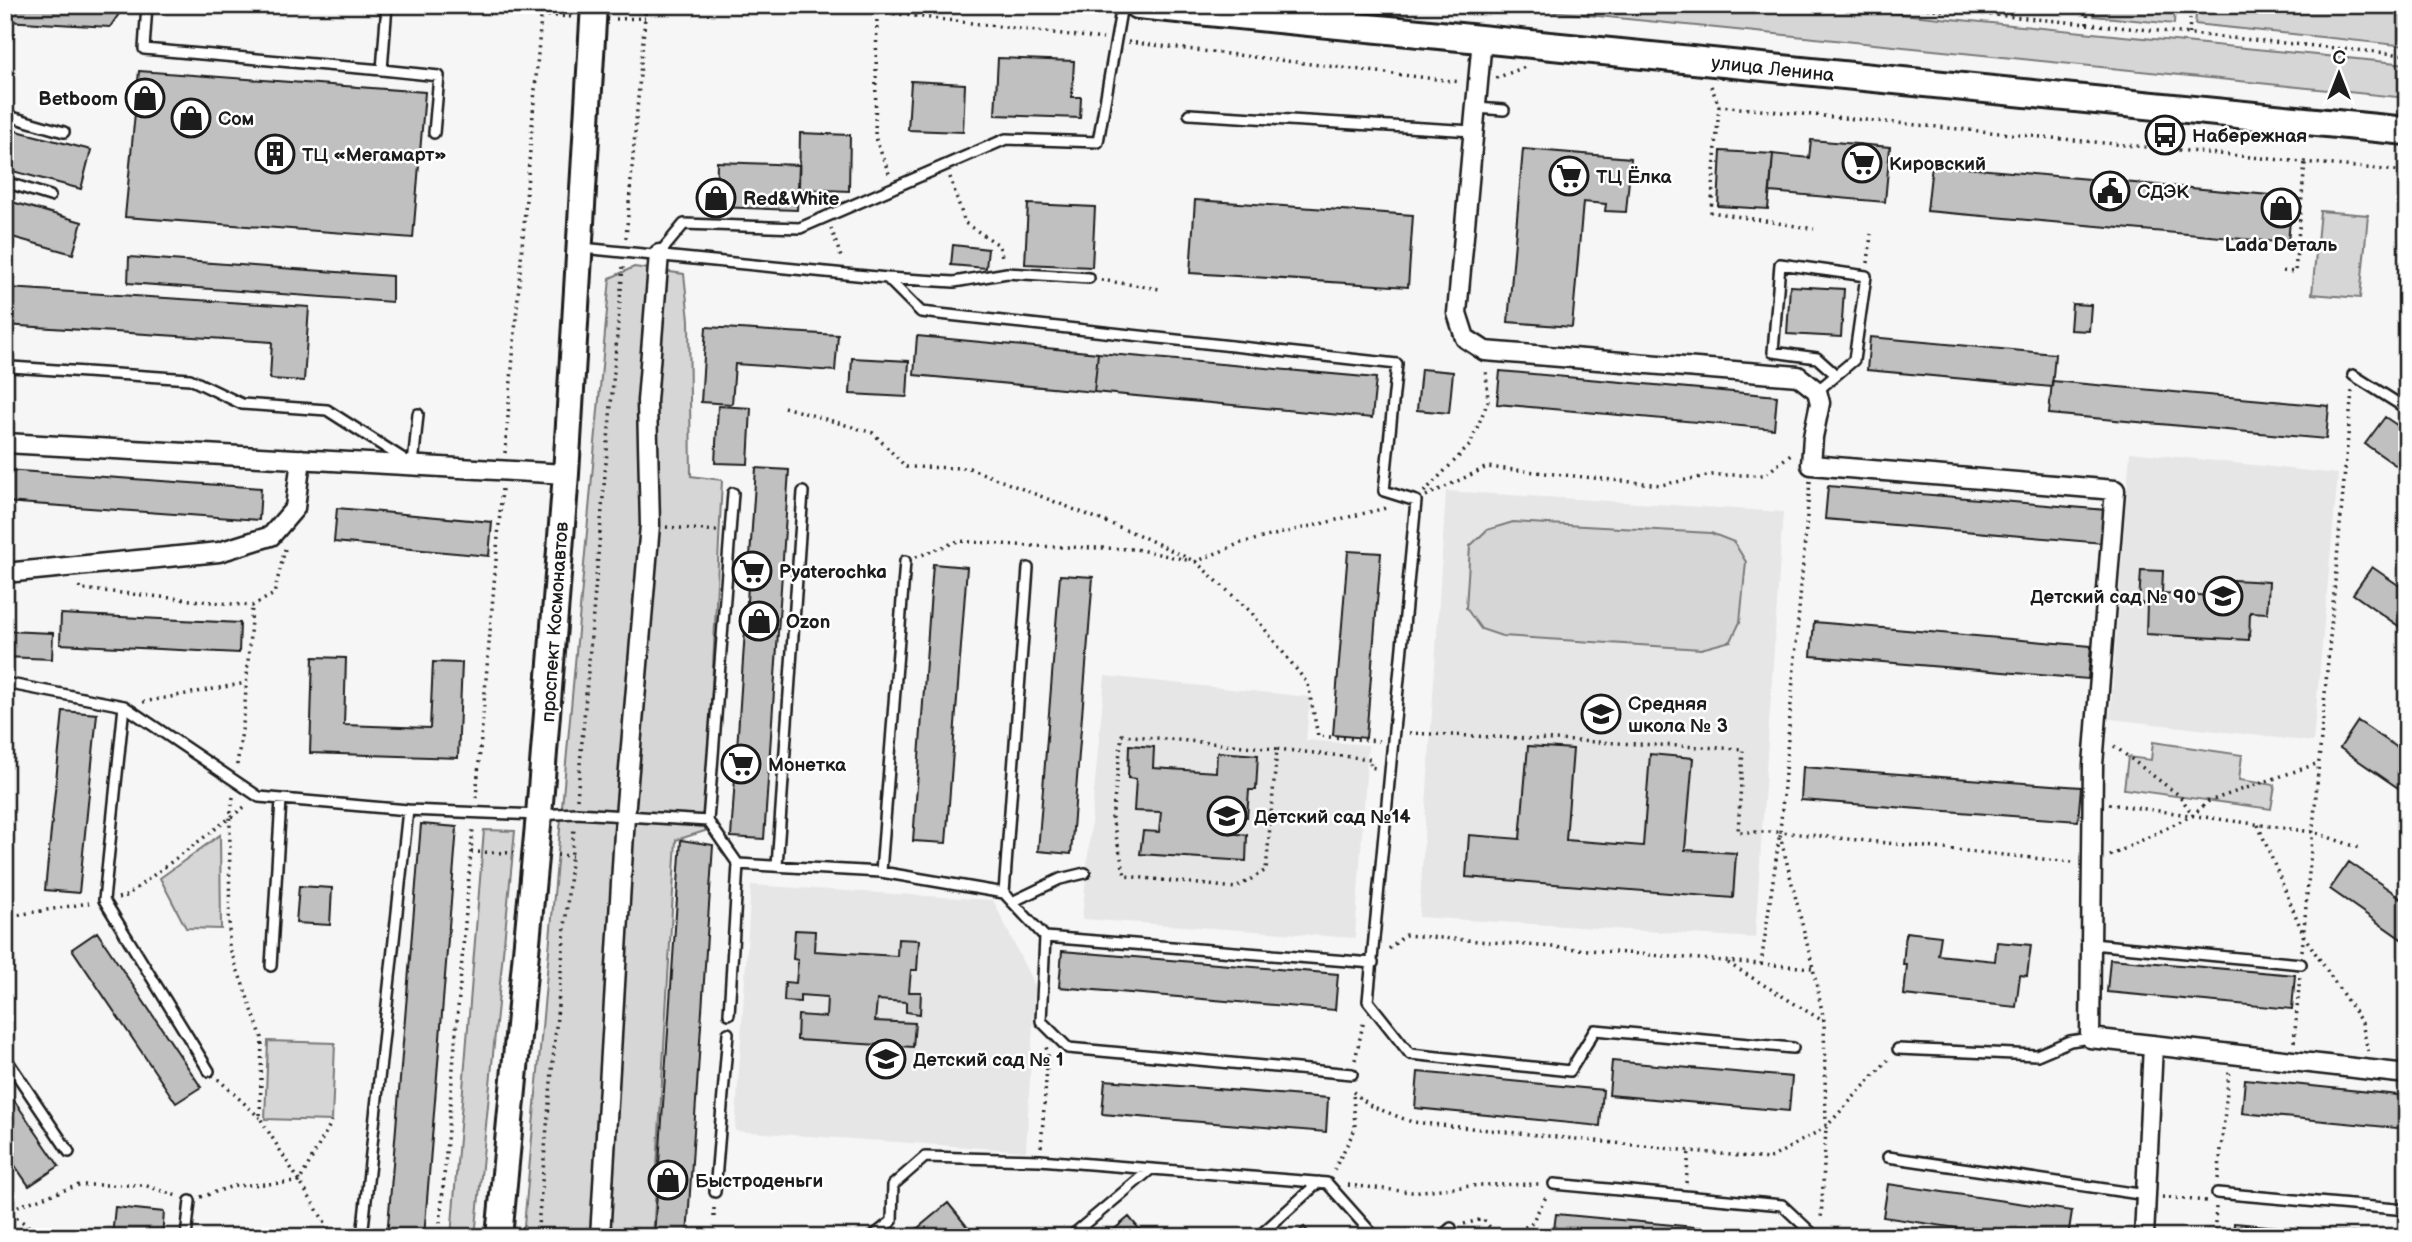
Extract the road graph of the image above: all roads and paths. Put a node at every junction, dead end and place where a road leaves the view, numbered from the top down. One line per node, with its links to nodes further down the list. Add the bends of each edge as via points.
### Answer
1 (147, 5): 21 (lane, via 144,49)
2 (387, 5): 21 (lane)
3 (542, 5): 63 (path)
4 (594, 5): 41 (main road, проспект Космонавтов)
5 (646, 5): 42 (path)
6 (824, 5): 13 (path)
7 (1122, 5): 18 (lane)
8 (1139, 5): 17 (main road, улица Ленина)
9 (1892, 5): 14 (path)
10 (1986, 5): 14 (path)
11 (2088, 5): 15 (path)
12 (2191, 5): 16 (path)
13 (877, 13): 18 (path); 36 (path, via 875,136)
14 (1985, 14): 15 (path)
15 (2087, 24): 16 (path)
16 (2189, 34): 19 (path)
17 (1482, 39): 23 (street); 30 (main road, улица Ленина)
18 (1115, 41): 23 (path); 36 (lane, via 1098,142 1006,139)
19 (2407, 55)
20 (1530, 65): 23 (path)
21 (382, 70): 32 (lane, via 439,76)
22 (1709, 82): 24 (path)
23 (1479, 84): 25 (street)
24 (1719, 106): 33 (path); 39 (path, via 1711,212)
25 (1475, 108): 26 (lane); 29 (street)
26 (1504, 110)
27 (1189, 114): 29 (lane)
28 (5, 115): 31 (lane)
29 (1472, 131): 50 (street, via 1457,313 1465,338)
30 (2407, 131)
31 (64, 132)
32 (434, 134)
33 (2305, 163): 34 (path); 44 (path, via 2295,272)
34 (2407, 172)
35 (5, 182): 38 (lane)
36 (895, 187): 43 (lane, via 800,228 684,224)
37 (956, 194): 45 (path, via 965,223 999,246)
38 (50, 196)
39 (1814, 229)
40 (1871, 234): 46 (path)
41 (580, 248): 42 (lane); 64 (main road, проспект Космонавтов)
42 (625, 251): 43 (lane); 91 (path)
43 (660, 254): 47 (lane); 94 (street, via 647,401 650,525)
44 (2283, 271)
45 (1007, 273): 47 (lane, via 954,282); 48 (lane)
46 (1866, 276): 52 (lane, via 1854,360); 52 (lane, via 1780,264 1773,352 1817,358)
47 (887, 278): 67 (lane, via 921,312 1397,364 1384,491)
48 (1089, 278): 49 (path)
49 (1160, 289)
50 (1485, 351): 54 (street, via 1798,376); 67 (path, via 1488,401 1470,445)
51 (11, 367): 61 (lane, via 190,379 242,404 327,410)
52 (1836, 375): 54 (lane)
53 (2353, 375): 56 (lane); 84 (path)
54 (1817, 391): 58 (street, via 1820,403)
55 (784, 407): 72 (path, via 873,433 906,467 969,468)
56 (2407, 409)
57 (418, 414): 61 (lane)
58 (1813, 437): 62 (street); 67 (path, via 1765,475 1712,475 1661,485 1487,467)
59 (5, 443): 60 (street)
60 (301, 459): 61 (street); 73 (street, via 295,508 271,536 219,551)
61 (413, 465): 63 (street)
62 (1811, 465): 81 (street, via 2115,490); 98 (path)
63 (503, 470): 64 (street); 90 (path)
64 (566, 474): 92 (main road, проспект Космонавтов)
65 (803, 492): 103 (lane)
66 (733, 493): 96 (lane)
67 (1416, 501): 72 (path, via 1241,543); 80 (lane)
68 (691, 529): 69 (path)
69 (715, 531)
70 (286, 545): 76 (path, via 274,594)
71 (905, 561): 72 (path, via 958,541 1135,549); 104 (lane)
72 (1196, 562): 80 (path, via 1252,613 1308,684 1318,736 1378,741)
73 (68, 567): 75 (street); 76 (path, via 81,589)
74 (1028, 568): 106 (lane)
75 (5, 573)
76 (252, 607): 78 (path)
77 (5, 683): 79 (lane)
78 (246, 683): 79 (path); 82 (path)
79 (124, 706): 86 (lane); 107 (lane)
80 (1395, 732): 98 (path, via 1743,749 1738,832); 114 (lane)
81 (2096, 732): 88 (street); 93 (path, via 2180,796)
82 (242, 736)
83 (1277, 749): 83 (path, via 1122,735 1112,818 1125,876 1236,888 1266,870); 85 (path, via 1371,759)
84 (2319, 763): 93 (path, via 2209,800); 99 (path)
85 (1370, 767)
86 (259, 797): 87 (lane); 95 (path)
87 (281, 800): 89 (lane); 117 (lane)
88 (2093, 802): 93 (path); 102 (street)
89 (408, 810): 90 (lane); 159 (lane)
90 (475, 813): 92 (lane); 160 (path)
91 (576, 813): 92 (lane); 94 (lane); 162 (path)
92 (539, 815): 161 (main road, проспект Космонавтов)
93 (2193, 815): 97 (path); 102 (path)
94 (625, 816): 96 (lane); 163 (street)
95 (230, 817): 107 (path, via 126,896); 136 (path, via 229,946 262,1038)
96 (708, 821): 101 (lane)
97 (2258, 825): 99 (path); 110 (path)
98 (1780, 832): 102 (path); 115 (path); 118 (path)
99 (2313, 832): 100 (path); 110 (path)
100 (2363, 849)
101 (738, 864): 103 (lane); 120 (lane)
102 (2092, 864): 112 (street)
103 (778, 866): 104 (lane)
104 (881, 872): 106 (lane)
105 (1086, 873): 108 (lane, via 1059,879)
106 (1004, 893): 108 (lane)
107 (104, 900): 109 (path); 132 (lane)
108 (1012, 902): 111 (lane)
109 (5, 917)
110 (2304, 936): 116 (path); 131 (path, via 2362,1023)
111 (1045, 937): 114 (lane); 121 (lane)
112 (2092, 944): 116 (lane); 124 (street)
113 (1727, 962): 114 (path, via 1405,935); 115 (path); 122 (path)
114 (1373, 963): 119 (lane)
115 (1761, 964): 118 (path)
116 (2301, 964): 130 (path)
117 (271, 967)
118 (1813, 968): 122 (path)
119 (1368, 1001): 126 (lane, via 1410,1054 1570,1071 1595,1030); 133 (path)
120 (729, 1014)
121 (1041, 1021): 133 (lane, via 1068,1048); 142 (path, via 1048,1054)
122 (1824, 1021): 138 (path)
123 (728, 1033): 147 (lane)
124 (2091, 1038): 125 (street); 127 (lane, via 2037,1055)
125 (2153, 1045): 128 (street); 149 (street)
126 (1793, 1048)
127 (1898, 1049): 138 (path)
128 (2230, 1054): 130 (street); 148 (path)
129 (5, 1057): 140 (lane)
130 (2292, 1061): 131 (street)
131 (2372, 1070): 134 (street)
132 (209, 1071): 136 (path)
133 (1352, 1074): 135 (path)
134 (2407, 1074)
135 (1353, 1092): 139 (path, via 1371,1106 1412,1122); 145 (path, via 1355,1129)
136 (260, 1118): 144 (path)
137 (332, 1121): 144 (path)
138 (1826, 1126): 139 (path, via 1769,1159); 154 (path)
139 (1689, 1151): 150 (path)
140 (69, 1152)
141 (1888, 1157): 149 (lane)
142 (1040, 1160): 143 (lane); 164 (lane, via 925,1157 893,1185 892,1221)
143 (1151, 1170): 145 (lane); 165 (lane)
144 (299, 1182): 151 (path, via 233,1186); 158 (path)
145 (1323, 1182): 146 (path, via 1411,1192); 166 (lane); 167 (lane)
146 (1554, 1184): 150 (lane); 170 (path, via 1531,1224)
147 (715, 1192)
148 (2217, 1193): 153 (lane)
149 (2146, 1195): 172 (street); 173 (path, via 2216,1202)
150 (1685, 1196): 171 (lane, via 1782,1205)
151 (190, 1201): 152 (path, via 144,1185 79,1185); 157 (lane)
152 (6, 1209): 156 (path)
153 (2407, 1210)
154 (1821, 1223)
155 (1451, 1228): 168 (lane); 169 (path, via 1483,1219)
156 (43, 1237)
157 (186, 1237)
158 (334, 1237)
159 (362, 1237)
160 (439, 1237)
161 (499, 1237)
162 (537, 1237)
163 (600, 1237)
164 (872, 1237)
165 (1070, 1237)
166 (1258, 1237)
167 (1375, 1237)
168 (1441, 1237)
169 (1499, 1237)
170 (1506, 1237)
171 (1816, 1237)
172 (2144, 1237)
173 (2214, 1237)

